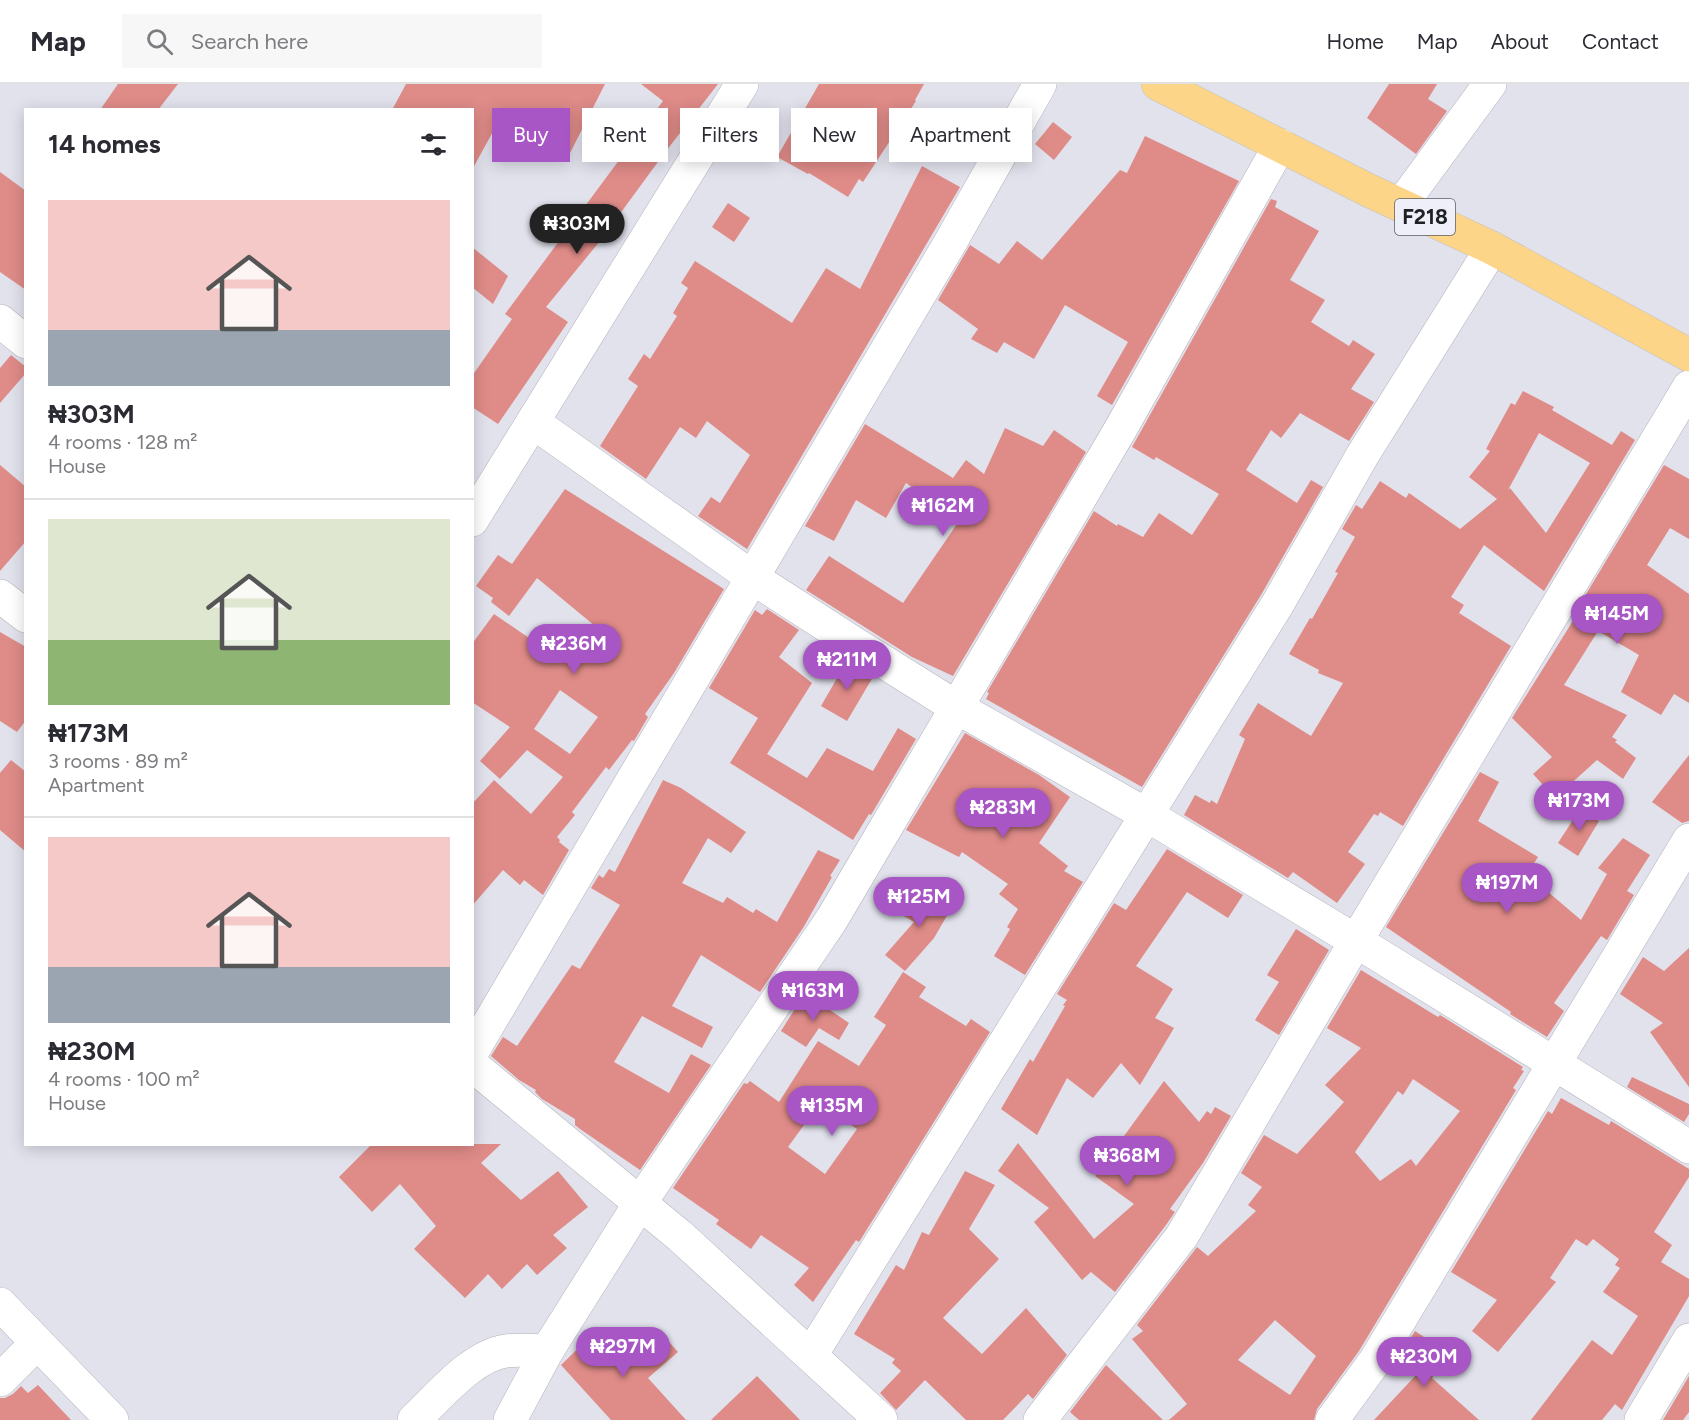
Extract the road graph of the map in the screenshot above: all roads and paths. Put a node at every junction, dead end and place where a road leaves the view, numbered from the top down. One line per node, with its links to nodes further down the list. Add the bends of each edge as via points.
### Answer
1 (742, 84): 12 (street)
2 (1040, 84): 14 (street)
3 (1490, 84): 6 (street)
4 (1164, 86): 5 (main road, F218)
5 (1280, 145): 6 (main road, F218); 17 (street, via 1120,430)
6 (1401, 206): 7 (main road, F218)
7 (1492, 248): 10 (main road, F218); 18 (street)
8 (0, 321): 9 (street)
9 (24, 340)
10 (1689, 355)
11 (1689, 387): 20 (street)
12 (533, 422): 13 (street); 14 (street)
13 (474, 517)
14 (753, 578): 17 (street); 21 (street)
15 (0, 596): 16 (street)
16 (24, 614)
17 (956, 707): 18 (street); 25 (street, via 832,919)
18 (1147, 815): 20 (street); 30 (street)
19 (1689, 840): 22 (street)
20 (1356, 941): 22 (street); 36 (street, via 1182,1236)
21 (474, 1049)
22 (1554, 1064): 24 (street); 37 (street, via 1376,1361)
23 (474, 1067): 25 (street)
24 (1689, 1147)
25 (640, 1203): 29 (street); 30 (street)
26 (0, 1304): 28 (street)
27 (1689, 1340): 38 (street)
28 (37, 1343): 31 (street); 32 (street)
29 (548, 1351): 33 (street, via 505,1351 477,1362); 34 (street)
30 (811, 1355): 35 (street)
31 (0, 1380)
32 (100, 1416)
33 (414, 1420)
34 (510, 1420)
35 (881, 1420)
36 (1040, 1420)
37 (1332, 1420)
38 (1641, 1420)

